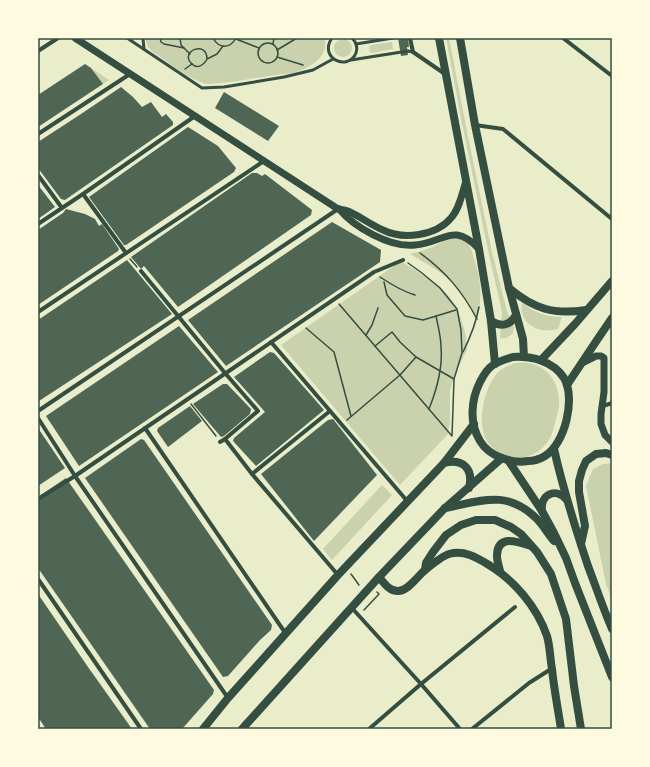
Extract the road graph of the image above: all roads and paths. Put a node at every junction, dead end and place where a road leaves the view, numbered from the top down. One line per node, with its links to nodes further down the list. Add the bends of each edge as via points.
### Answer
1 (58, 38): 25 (street)
2 (75, 38): 35 (street)
3 (127, 38): 23 (lane)
4 (143, 38): 23 (lane)
5 (160, 38): 21 (path, via 164,44)
6 (180, 38): 21 (path)
7 (213, 38): 20 (path, via 216,43)
8 (236, 38): 20 (path, via 231,45); 22 (path)
9 (274, 38): 18 (path)
10 (297, 38): 24 (path)
11 (352, 38): 19 (lane)
12 (393, 38): 19 (lane)
13 (410, 38): 26 (street)
14 (439, 38): 36 (main road)
15 (460, 38): 39 (main road)
16 (563, 38): 37 (street)
17 (330, 39): 30 (lane, via 328,51)
18 (273, 44): 22 (path, via 267,43); 24 (path)
19 (356, 44): 31 (lane, via 355,54)
20 (223, 46): 29 (path, via 214,57)
21 (184, 48): 27 (path)
22 (259, 48): 28 (path, via 259,57 264,62 273,61)
23 (144, 49): 30 (lane, via 202,88 284,77 313,70)
24 (277, 50): 28 (path)
25 (38, 51)
26 (413, 52): 31 (lane); 36 (street)
27 (190, 54): 29 (path, via 196,49 202,50); 32 (path)
28 (277, 57): 33 (path)
29 (207, 59): 32 (path, via 198,67)
30 (333, 59): 31 (lane, via 341,62)
31 (349, 60)
32 (192, 64): 34 (path)
33 (309, 67)
34 (182, 72)
35 (130, 74): 38 (street); 40 (street)
36 (446, 74): 43 (main road)
37 (612, 76)
38 (195, 116): 41 (street); 44 (street)
39 (474, 125): 47 (street, via 503,128); 57 (main road)
40 (38, 134)
41 (264, 160): 46 (street); 51 (street)
42 (38, 175): 45 (street)
43 (467, 180): 46 (street, via 457,210 451,218 432,231 419,235 392,234 350,212); 50 (main road)
44 (83, 194): 45 (street); 51 (street)
45 (62, 208): 48 (street)
46 (338, 209): 49 (street, via 378,237 401,246); 66 (street)
47 (612, 219)
48 (38, 224)
49 (408, 246): 50 (street, via 425,244 452,234 466,238); 73 (path, via 431,261 447,276 462,293 477,319)
50 (479, 249): 68 (main road)
51 (126, 253): 53 (path); 63 (street)
52 (403, 260): 54 (street); 61 (path, via 440,288)
53 (141, 271): 66 (street)
54 (374, 272): 58 (path, via 396,287); 59 (street)
55 (612, 281): 62 (main road)
56 (384, 282): 65 (path, via 387,295 404,316 423,320)
57 (509, 288): 62 (main road, via 532,304 545,309 558,312); 64 (main road)
58 (415, 295)
59 (335, 299): 69 (street); 70 (path)
60 (378, 308): 70 (path)
61 (457, 310): 65 (path); 73 (path)
62 (586, 310): 76 (main road)
63 (38, 312)
64 (516, 315): 68 (main road, via 508,324 496,324); 75 (main road, via 523,339)
65 (436, 316): 79 (path, via 441,346)
66 (178, 317): 80 (street); 88 (street)
67 (612, 318): 77 (main road)
68 (491, 321): 78 (main road)
69 (300, 322): 71 (street); 90 (path, via 334,352)
70 (366, 335): 72 (path)
71 (271, 342): 80 (street); 89 (street)
72 (375, 346): 74 (path, via 392,332); 81 (path)
73 (462, 353): 82 (path)
74 (416, 357): 79 (path); 81 (path)
75 (524, 357): 76 (main road); 78 (main road, via 502,360)
76 (541, 360): 83 (main road, via 558,371)
77 (582, 363): 83 (main road); 86 (street, via 596,356 604,358)
78 (495, 364): 93 (main road, via 484,374 473,400)
79 (441, 371): 82 (path); 87 (path)
80 (225, 373): 84 (street); 95 (street, via 258,411)
81 (400, 375): 87 (path); 90 (path)
82 (454, 379): 87 (path, via 452,436)
83 (567, 385): 98 (main road, via 567,418)
84 (187, 399): 94 (street); 96 (path)
85 (612, 403): 86 (street)
86 (603, 406): 97 (street, via 601,424)
87 (429, 409)
88 (38, 411)
89 (330, 411): 92 (street); 102 (street)
90 (352, 416): 92 (path)
91 (38, 418): 103 (street)
92 (342, 424): 107 (street)
93 (474, 424): 100 (main road, via 480,442); 101 (main road)
94 (145, 428): 103 (street); 125 (street)
95 (225, 439): 96 (street); 102 (street)
96 (220, 442)
97 (612, 442)
98 (554, 449): 100 (main road, via 537,460 518,462); 106 (main road)
99 (612, 455): 110 (main road, via 596,454 586,460 582,470 579,492 585,526)
100 (505, 459): 104 (main road); 109 (main road)
101 (444, 463): 104 (main road, via 452,461 466,466 471,481); 107 (main road)
102 (252, 474): 116 (street)
103 (75, 476): 105 (street); 129 (street)
104 (468, 488): 108 (main road)
105 (38, 499)
106 (566, 499): 109 (main road, via 560,494 551,494 544,499); 110 (main road)
107 (408, 502): 116 (main road)
108 (444, 509): 112 (main road, via 478,501 508,501 524,508 538,520); 117 (main road)
109 (542, 511): 112 (main road)
110 (581, 545): 124 (main road)
111 (532, 546): 113 (main road, via 511,527 494,520 476,520 461,524 446,535 426,563); 114 (main road, via 507,540 501,544 497,556); 137 (main road, via 551,574 566,618)
112 (566, 558): 127 (main road)
113 (425, 570): 114 (main road, via 448,555 461,552 478,558); 117 (main road, via 408,587 398,591 391,589)
114 (500, 571): 126 (main road, via 522,594 541,620 548,637)
115 (350, 573): 119 (path)
116 (338, 575): 125 (main road)
117 (379, 577): 121 (main road)
118 (38, 579): 130 (street)
119 (359, 586)
120 (376, 591): 123 (path, via 379,594)
121 (351, 607): 123 (street); 132 (main road)
122 (515, 607): 128 (street)
123 (358, 615): 128 (street)
124 (612, 629)
125 (286, 634): 129 (main road)
126 (552, 669): 135 (street, via 529,683); 136 (main road)
127 (612, 677)
128 (421, 684): 133 (street); 134 (street)
129 (228, 698): 131 (main road)
130 (141, 729)
131 (203, 729)
132 (242, 729)
133 (369, 729)
134 (460, 729)
135 (472, 729)
136 (560, 729)
137 (582, 729)

